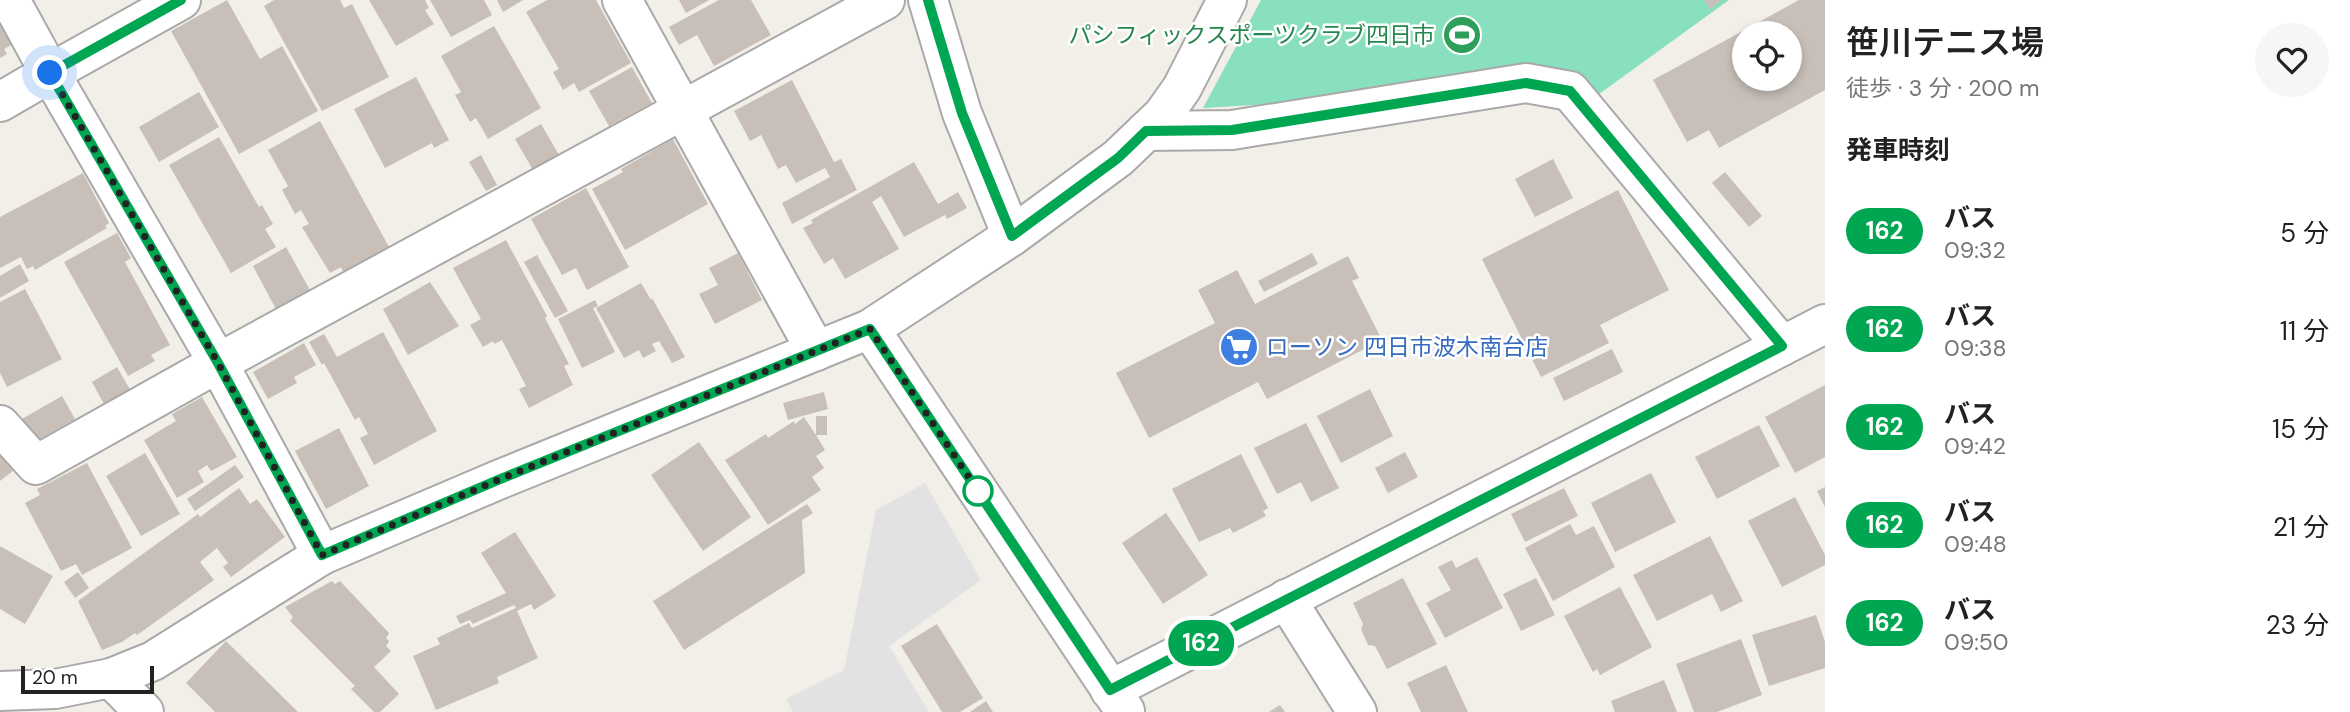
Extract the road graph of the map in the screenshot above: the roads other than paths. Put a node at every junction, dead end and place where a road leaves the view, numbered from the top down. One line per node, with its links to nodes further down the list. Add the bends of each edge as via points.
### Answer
1 (10, 0): 7 (street)
2 (181, 0): 7 (street)
3 (622, 0): 9 (street)
4 (885, 0): 9 (street)
5 (928, 0): 11 (street, via 962,113)
6 (1227, 0): 10 (street, via 1182,89)
7 (50, 73): 8 (street); 16 (street)
8 (0, 102)
9 (683, 111): 15 (street); 16 (street)
10 (1146, 131): 11 (street, via 1118,158); 14 (street, via 1232,130 1526,83 1570,91)
11 (1012, 236): 13 (street)
12 (1825, 324): 14 (street)
13 (870, 329): 15 (street); 22 (street)
14 (1782, 346): 19 (street)
15 (816, 351): 18 (street)
16 (218, 363): 17 (street, via 36,466); 18 (street)
17 (0, 425)
18 (322, 555): 20 (street, via 153,661)
19 (1286, 598): 22 (street); 24 (street)
20 (111, 678): 21 (street, via 55,689); 23 (street)
21 (0, 691)
22 (1118, 701)
23 (144, 712)
24 (1357, 712)

